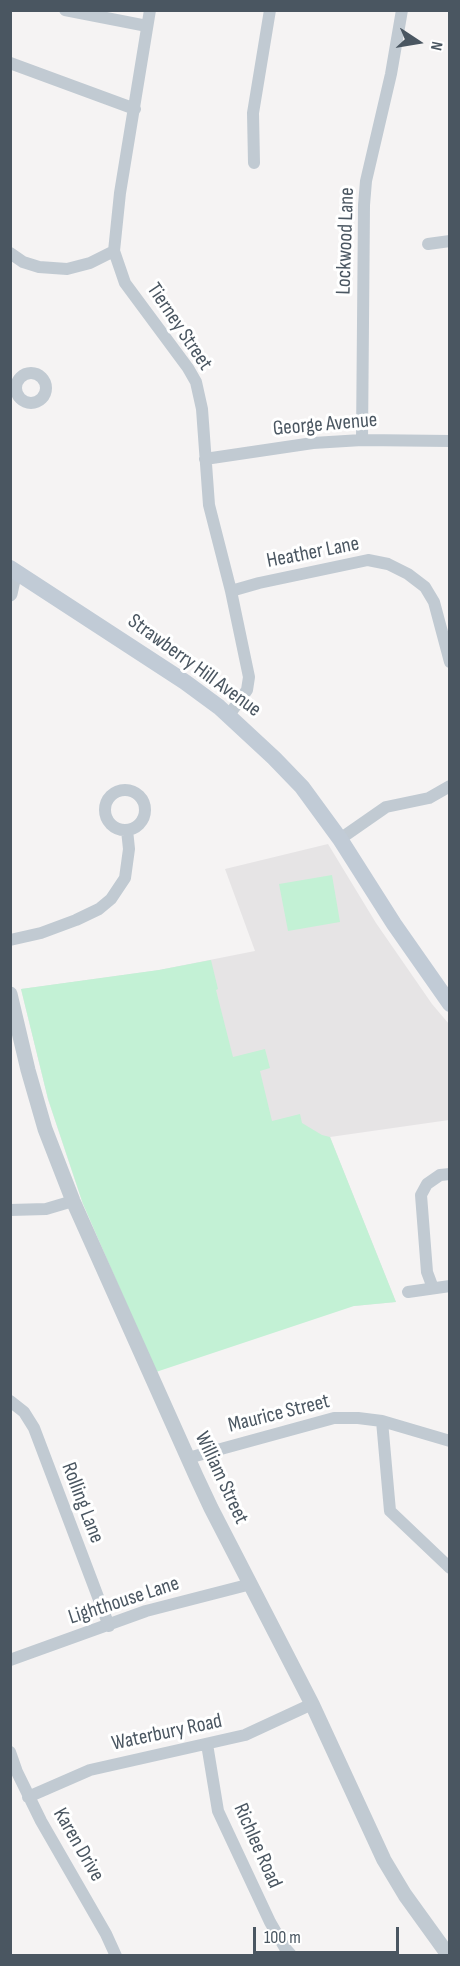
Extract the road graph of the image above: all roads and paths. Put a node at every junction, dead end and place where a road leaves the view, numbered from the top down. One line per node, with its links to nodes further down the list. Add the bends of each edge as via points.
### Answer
1 (65, 10): 5 (street)
2 (150, 10): 5 (street, Tierney Street)
3 (270, 10): 8 (street, via 253,113)
4 (402, 10): 13 (street, Lockwood Lane, via 366,181)
5 (147, 26): 7 (street, Tierney Street)
6 (10, 63): 7 (street)
7 (135, 109): 11 (street, Tierney Street)
8 (254, 163)
9 (450, 241): 10 (street)
10 (428, 244)
11 (114, 251): 12 (street, via 67,269 39,267); 15 (street, Tierney Street, via 125,283 196,382)
12 (10, 253)
13 (362, 440): 14 (street, George Avenue); 15 (street, George Avenue)
14 (450, 441)
15 (205, 459): 17 (street, Tierney Street, via 209,505)
16 (13, 569): 18 (street); 20 (main road, Strawberry Hill Avenue)
17 (231, 591): 19 (street, Heather Lane, via 368,560 388,564 408,573 435,602); 20 (street, Tierney Street, via 249,677 247,690)
18 (10, 594)
19 (450, 662)
20 (229, 715): 23 (main road, Strawberry Hill Avenue, via 302,787)
21 (450, 786): 23 (street, via 429,798 386,807)
22 (127, 830): 24 (street, via 129,849 124,878 111,899 99,909 58,927)
23 (340, 839): 26 (main road, Strawberry Hill Avenue)
24 (10, 940)
25 (10, 994): 28 (street, William Street, via 45,1129)
26 (450, 1004)
27 (450, 1174): 31 (street, via 440,1175 427,1184 421,1195 427,1272)
28 (73, 1201): 29 (street, via 46,1209); 36 (street, William Street)
29 (10, 1210)
30 (450, 1286): 31 (street)
31 (433, 1288): 32 (street)
32 (408, 1292)
33 (10, 1401): 39 (street, Rolling Lane, via 24,1412 34,1428)
34 (382, 1421): 35 (street, Maurice Street); 36 (street, Maurice Street, via 320,1420); 37 (street, via 390,1511)
35 (450, 1442)
36 (188, 1458): 38 (street, William Street)
37 (450, 1568)
38 (251, 1584): 39 (street, Lighthouse Lane, via 146,1611); 41 (street, William Street)
39 (109, 1626): 40 (street, Lighthouse Lane)
40 (10, 1660)
41 (312, 1704): 42 (street, Waterbury Road, via 245,1735); 47 (street, William Street, via 384,1860)
42 (207, 1744): 44 (street, Waterbury Road, via 90,1770); 46 (street, Richlee Road, via 218,1812 270,1922)
43 (10, 1752): 44 (street, Karen Drive)
44 (28, 1797): 45 (street, Karen Drive)
45 (116, 1956)
46 (292, 1956)
47 (449, 1956)

